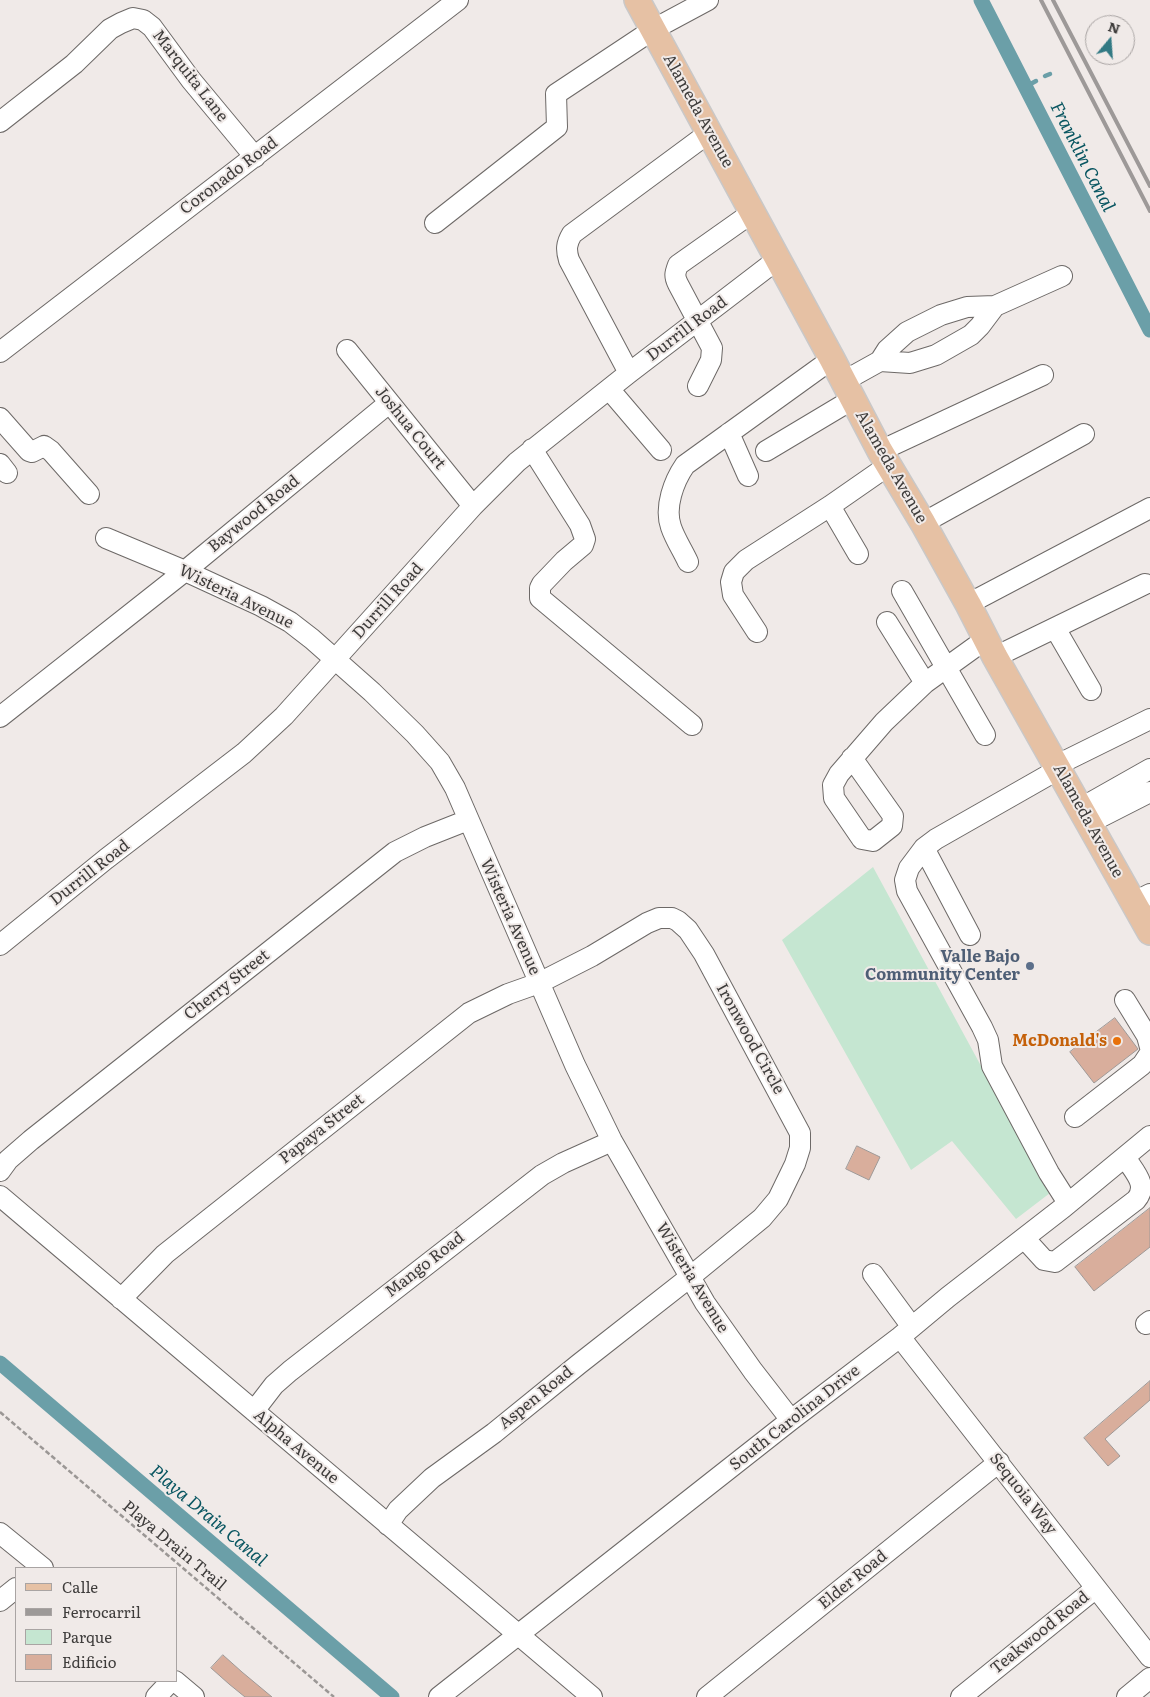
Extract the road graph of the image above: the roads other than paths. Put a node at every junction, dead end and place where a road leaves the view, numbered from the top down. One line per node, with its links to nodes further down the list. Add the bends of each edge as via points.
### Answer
1 (458, 0): 7 (street, Coronado Road)
2 (638, 0): 4 (main road, Alameda Avenue)
3 (708, 0): 4 (street)
4 (654, 30): 6 (main road, Alameda Avenue); 9 (street, via 556,94 557,126)
5 (0, 122): 7 (street, Marquita Lane, via 74,64 110,29 133,18 152,27)
6 (710, 132): 8 (main road, Alameda Avenue); 18 (street, via 568,240 569,260)
7 (254, 157): 15 (street, Coronado Road)
8 (753, 212): 10 (main road, Alameda Avenue); 13 (street, via 678,265 675,277)
9 (435, 223)
10 (778, 259): 13 (street, Durrill Road); 16 (main road, Alameda Avenue)
11 (1062, 276): 12 (street)
12 (995, 306): 17 (street, via 968,307 941,315 908,332 887,350); 17 (street, via 971,336 936,355 910,363)
13 (697, 322): 18 (street, Durrill Road); 20 (street, via 712,348)
14 (347, 350): 23 (street, Joshua Court)
15 (0, 352)
16 (832, 359): 22 (main road, Alameda Avenue); 25 (street)
17 (880, 361): 22 (street)
18 (629, 373): 21 (street, Durrill Road)
19 (1043, 375): 30 (street)
20 (698, 386)
21 (609, 389): 27 (street, Durrill Road); 28 (street)
22 (848, 390): 29 (street); 30 (main road, Alameda Avenue)
23 (389, 403): 33 (street, Joshua Court); 40 (street, Baywood Road)
24 (0, 418): 32 (street, via 30,452 44,446 51,451)
25 (729, 433): 31 (street); 39 (street, via 685,465 674,486 671,526)
26 (1084, 434): 36 (street)
27 (532, 449): 33 (street, Durrill Road); 54 (street, via 580,525 585,539 583,545 542,584 540,598)
28 (661, 450)
29 (766, 451)
30 (884, 458): 34 (street); 36 (main road, Alameda Avenue)
31 (748, 476)
32 (89, 494)
33 (473, 506): 48 (street, Durrill Road)
34 (830, 506): 38 (street); 46 (street, via 746,560 734,572 731,582 733,595)
35 (1150, 508): 43 (street)
36 (923, 523): 43 (main road, Alameda Avenue)
37 (106, 538): 40 (street, Wisteria Avenue)
38 (858, 554)
39 (688, 562)
40 (186, 571): 48 (street, Wisteria Avenue, via 290,622); 52 (street, Baywood Road)
41 (1145, 584): 45 (street)
42 (902, 590): 49 (street)
43 (968, 604): 47 (main road, Alameda Avenue)
44 (887, 622): 50 (street)
45 (1055, 628): 47 (street); 51 (street)
46 (757, 632)
47 (991, 648): 49 (street); 57 (main road, Alameda Avenue)
48 (336, 660): 61 (street, Wisteria Avenue, via 440,762); 66 (street, Durrill Road, via 244,753)
49 (946, 668): 50 (street); 55 (street)
50 (924, 683): 56 (street)
51 (1090, 690)
52 (0, 717)
53 (1150, 719): 57 (street)
54 (692, 726)
55 (985, 735)
56 (852, 758)
57 (1058, 767): 60 (main road, Alameda Avenue); 62 (street)
58 (1150, 769): 60 (street)
59 (1150, 792): 60 (street)
60 (1085, 815): 63 (main road, Alameda Avenue)
61 (468, 820): 67 (street, Wisteria Avenue); 75 (street, Cherry Street, via 396,852 31,1140)
62 (924, 848): 65 (street); 77 (street, via 909,868 905,880 907,891 982,1027 988,1040 992,1066)
63 (1142, 898): 64 (main road, Alameda Avenue)
64 (1149, 929)
65 (970, 935)
66 (0, 945)
67 (538, 983): 73 (street, Wisteria Avenue); 80 (street, Ironwood Circle, via 647,923 672,918 688,930 704,954 788,1107 800,1133 800,1148 778,1199 762,1218); 81 (street, Papaya Street, via 469,1013 165,1254)
68 (1125, 1000): 69 (street)
69 (1150, 1046)
70 (1150, 1053): 71 (street, via 1142,1065)
71 (1075, 1117)
72 (1150, 1136): 74 (street, South Carolina Drive)
73 (612, 1141): 80 (street, Wisteria Avenue); 83 (street, Mango Road, via 542,1175 290,1370)
74 (1125, 1157): 77 (street, South Carolina Drive); 78 (street, via 1141,1182 1141,1195 1136,1200 1055,1262 1044,1260)
75 (0, 1171)
76 (0, 1196): 81 (street, Alpha Avenue)
77 (1068, 1204): 78 (street, South Carolina Drive)
78 (1024, 1238): 82 (street, South Carolina Drive)
79 (873, 1274): 82 (street, Sequoia Way)
80 (690, 1277): 84 (street, Wisteria Avenue, via 722,1329); 86 (street, Aspen Road, via 494,1433 432,1478 398,1510)
81 (121, 1299): 83 (street, Alpha Avenue)
82 (906, 1332): 84 (street, South Carolina Drive); 85 (street, Sequoia Way)
83 (254, 1411): 86 (street, Alpha Avenue)
84 (791, 1420): 92 (street, South Carolina Drive)
85 (998, 1462): 89 (street, Sequoia Way); 101 (street, Elder Road)
86 (388, 1525): 92 (street, Alpha Avenue)
87 (0, 1532): 88 (street)
88 (40, 1567)
89 (1096, 1588): 93 (street, Sequoia Way); 102 (street, Teakwood Road)
90 (15, 1589): 91 (street)
91 (0, 1601)
92 (519, 1635): 99 (street, South Carolina Drive); 100 (street, Alpha Avenue)
93 (1148, 1654)
94 (1150, 1678): 103 (street)
95 (172, 1682): 97 (street)
96 (174, 1682): 98 (street)
97 (156, 1697)
98 (194, 1697)
99 (439, 1697)
100 (592, 1697)
101 (707, 1697)
102 (961, 1697)
103 (1127, 1697)

